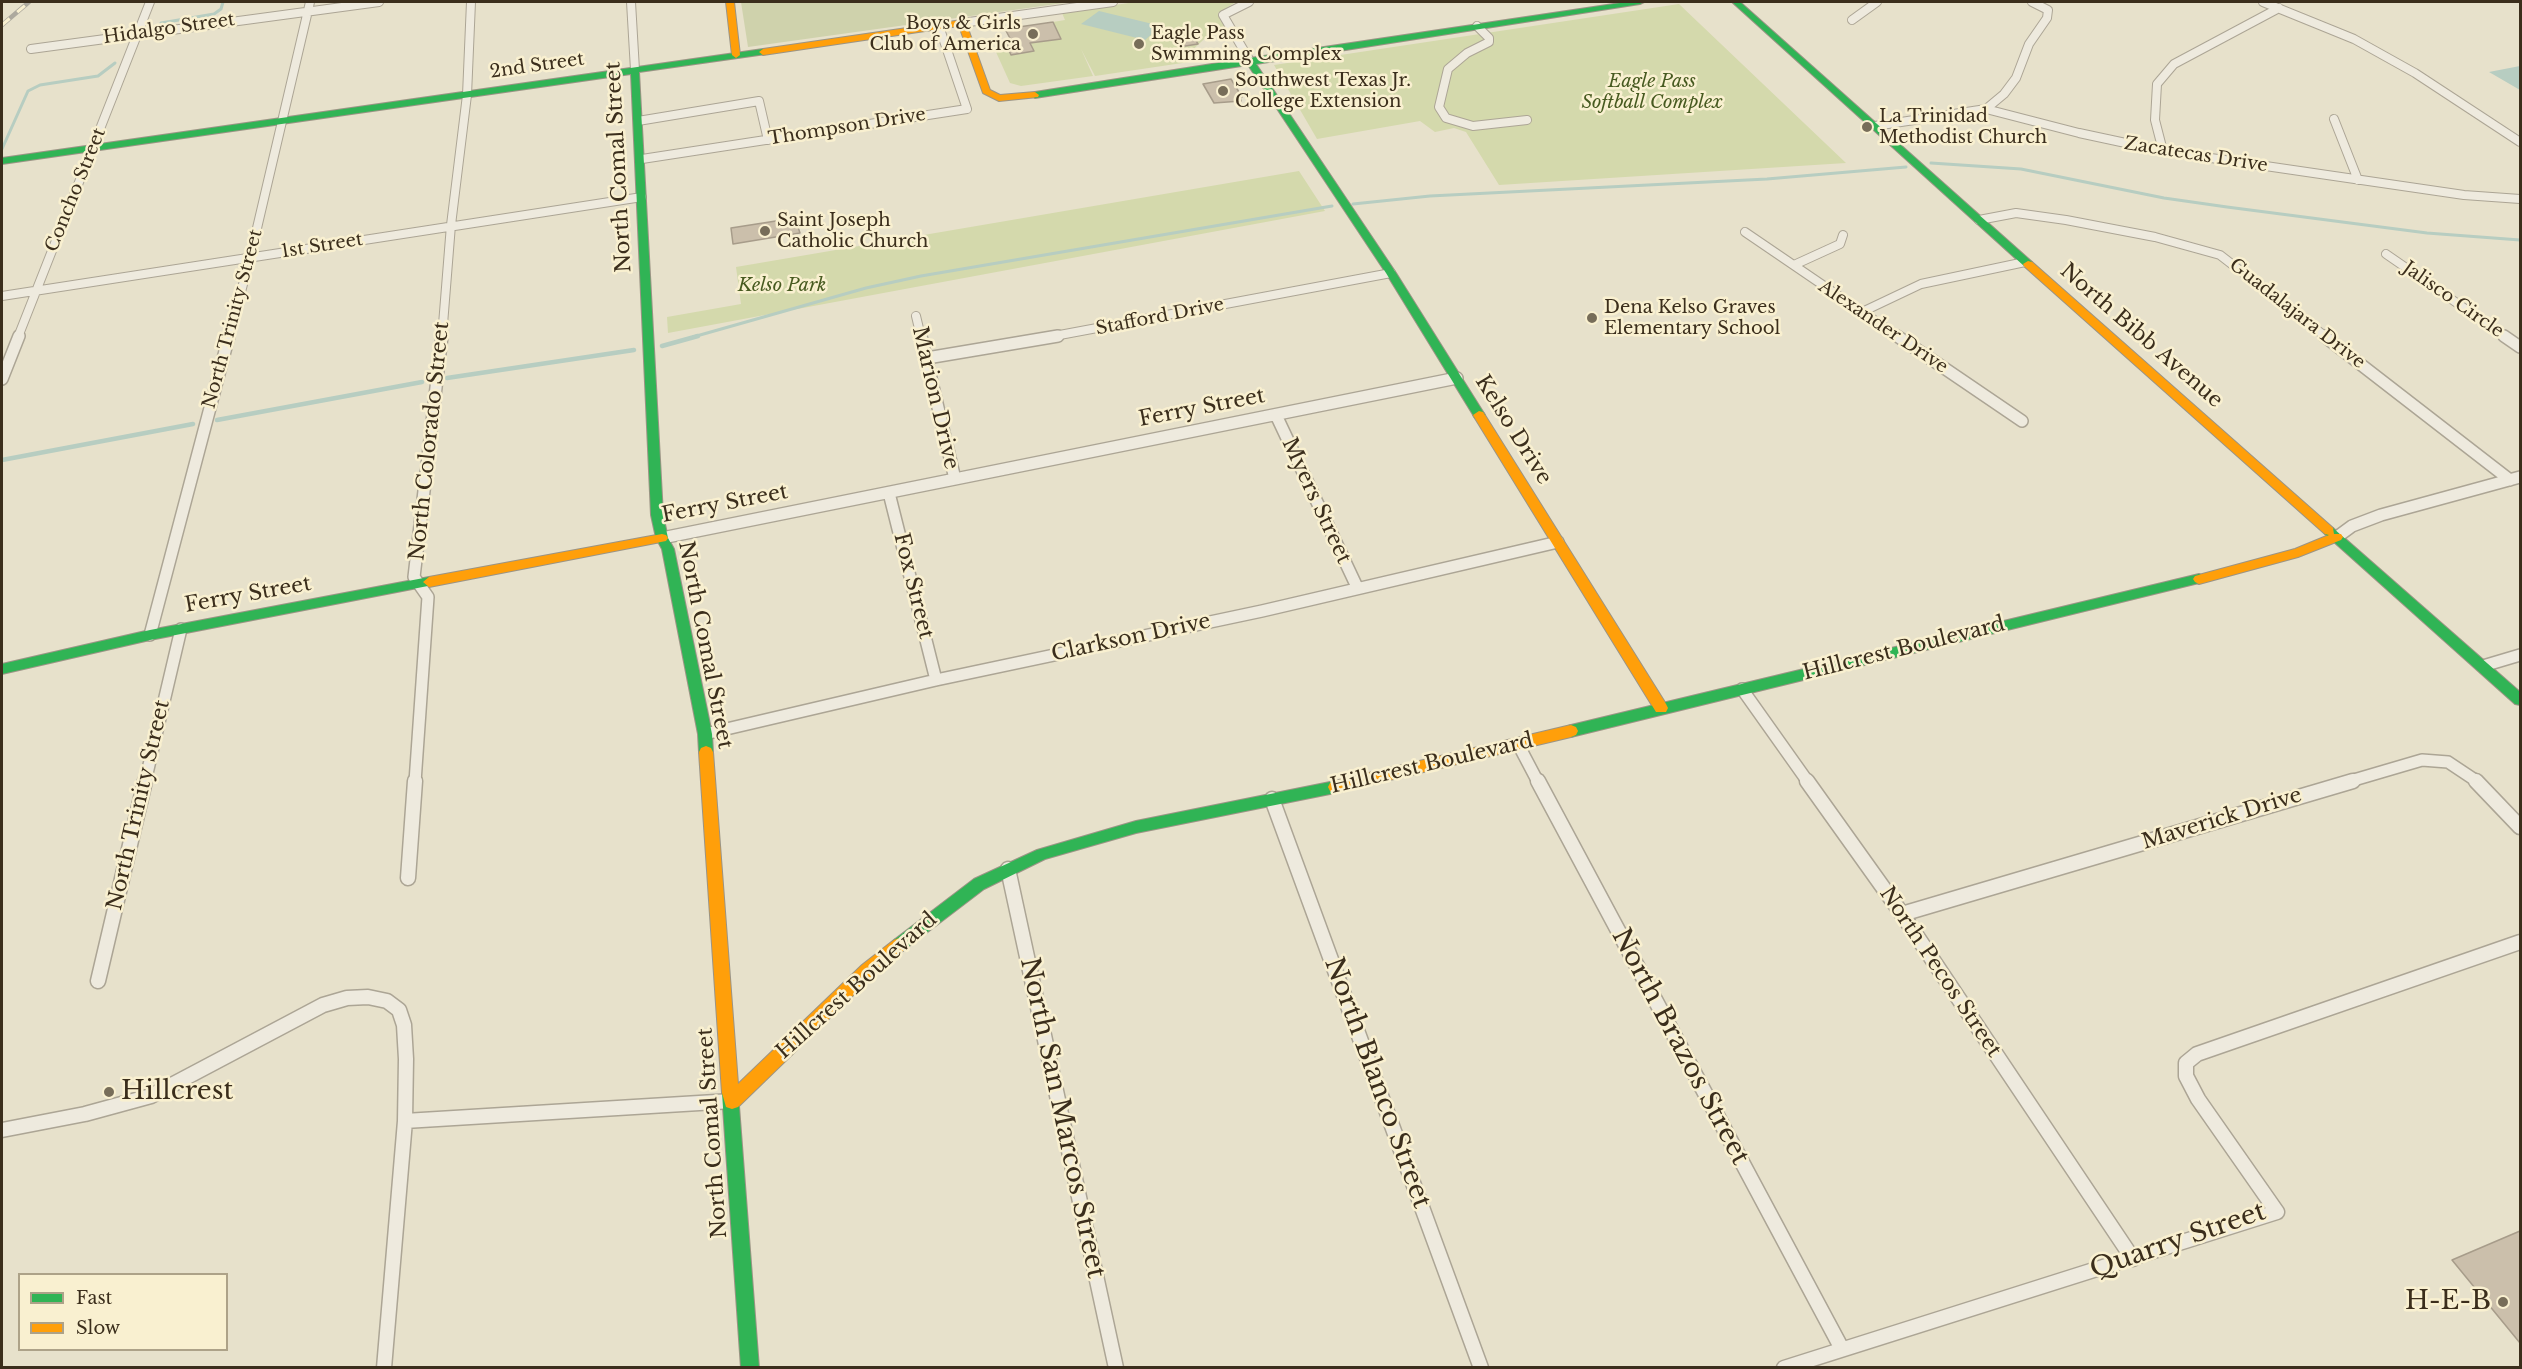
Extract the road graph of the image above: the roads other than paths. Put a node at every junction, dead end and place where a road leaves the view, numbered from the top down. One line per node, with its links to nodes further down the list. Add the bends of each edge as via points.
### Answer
1 (150, 2): 20 (street, Concho Street)
2 (380, 2): 14 (street, Hidalgo Street)
3 (471, 2): 25 (street, North Colorado Street)
4 (631, 2): 24 (street, North Comal Street)
5 (730, 2): 22 (street)
6 (1113, 2): 13 (street, 2nd Street)
7 (1249, 2): 23 (street, via 1223,15)
8 (1640, 2): 19 (street)
9 (1736, 2): 31 (street, North Bibb Avenue)
10 (1877, 2): 16 (street)
11 (2032, 2): 26 (street, via 2048,10 2047,18 2029,44 2016,78)
12 (2263, 2): 15 (street)
13 (1069, 5): 17 (street, 2nd Street)
14 (309, 6): 20 (street, Hidalgo Street); 30 (street, North Trinity Street)
15 (2279, 8): 33 (street, via 2354,39); 35 (street, via 2174,64 2157,84 2155,120)
16 (1852, 20)
17 (962, 23): 18 (street, 2nd Street); 23 (street, via 986,91 999,98)
18 (939, 26): 22 (street, 2nd Street); 32 (street, Thompson Drive, via 967,109)
19 (1477, 26): 23 (street); 28 (street, via 1489,42 1448,69 1439,107 1446,118 1473,126)
20 (139, 33): 21 (street, Hidalgo Street); 34 (street, Concho Street)
21 (31, 48)
22 (736, 55): 24 (street, 2nd Street)
23 (1250, 61): 49 (street, Kelso Drive)
24 (635, 70): 25 (street, 2nd Street); 29 (street, North Comal Street)
25 (467, 95): 30 (street, 2nd Street); 42 (street, North Colorado Street)
26 (1986, 109): 31 (street, Zacatecas Drive); 35 (street, Zacatecas Drive)
27 (2334, 119): 38 (street)
28 (1527, 120)
29 (638, 121): 32 (street, via 759,101); 36 (street, North Comal Street)
30 (282, 122): 34 (street, 2nd Street); 46 (street, North Trinity Street)
31 (1875, 126): 41 (street, North Bibb Avenue)
32 (768, 140): 36 (street, Thompson Drive)
33 (2520, 142)
34 (92, 149): 37 (street, 2nd Street); 50 (street, Concho Street)
35 (2163, 151): 38 (street, Zacatecas Drive)
36 (642, 159): 39 (street, North Comal Street)
37 (2, 161)
38 (2358, 180): 40 (street, Zacatecas Drive)
39 (642, 196): 42 (street, 1st Street); 64 (street, North Comal Street, via 657,515)
40 (2520, 199)
41 (1979, 220): 47 (street, North Bibb Avenue); 61 (street, Guadalajara Drive, via 2016,213 2066,220 2155,237 2220,255)
42 (451, 225): 46 (street, 1st Street); 66 (street, North Colorado Street, via 439,378 414,577)
43 (1745, 232): 48 (street, Alexander Drive)
44 (1843, 235): 48 (street, via 1840,244)
45 (2386, 254): 54 (street, Jalisco Circle)
46 (250, 258): 50 (street, 1st Street); 69 (street, North Trinity Street)
47 (2025, 262): 52 (street, via 1922,285); 63 (street, North Bibb Avenue)
48 (1794, 265): 52 (street, Alexander Drive)
49 (1391, 273): 55 (street, Stafford Drive); 56 (street, Kelso Drive)
50 (36, 291): 51 (street, 1st Street); 57 (street, Concho Street)
51 (2, 296)
52 (1862, 312): 59 (street, Alexander Drive)
53 (916, 316): 55 (street, Marion Drive)
54 (2520, 347)
55 (927, 358): 60 (street, Marion Drive)
56 (1457, 378): 58 (street, Ferry Street); 65 (street, Kelso Drive)
57 (2, 379)
58 (1275, 415): 60 (street, Ferry Street); 67 (street, Myers Street)
59 (2022, 421)
60 (955, 479): 62 (street, Ferry Street)
61 (2515, 479): 63 (street, Hillcrest Boulevard, via 2381,515 2352,526)
62 (889, 493): 64 (street, Ferry Street); 73 (street, Fox Street)
63 (2337, 537): 71 (street, North Bibb Avenue); 74 (street, Hillcrest Boulevard, via 2298,553 2232,570)
64 (662, 538): 66 (street, Ferry Street); 77 (street, North Comal Street, via 668,549)
65 (1558, 542): 67 (street, Clarkson Drive); 76 (street, Kelso Drive)
66 (420, 586): 68 (street, Ferry Street); 82 (street, North Colorado Street, via 428,597)
67 (1357, 587): 73 (street, Clarkson Drive)
68 (181, 629): 69 (street, Ferry Street); 85 (street, North Trinity Street)
69 (150, 635): 72 (street, Ferry Street)
70 (2520, 655): 71 (street)
71 (2483, 666): 75 (street, North Bibb Avenue)
72 (2, 669)
73 (936, 680): 77 (street, Clarkson Drive)
74 (1742, 689): 76 (street, Hillcrest Boulevard); 83 (street, North Pecos Street)
75 (2520, 700)
76 (1660, 708): 78 (street, Hillcrest Boulevard)
77 (705, 734): 86 (street, North Comal Street)
78 (1518, 744): 79 (street, Hillcrest Boulevard); 90 (street, North Brazos Street)
79 (1272, 800): 81 (street, Hillcrest Boulevard, via 1136,827); 94 (street, North Blanco Street)
80 (2520, 827): 83 (street, Maverick Drive, via 2475,779 2448,762 2422,760)
81 (1008, 868): 86 (street, Hillcrest Boulevard, via 942,910 876,963); 93 (street, North San Marcos Street)
82 (408, 878)
83 (1902, 914): 89 (street, North Pecos Street)
84 (2520, 942): 89 (street, Quarry Street, via 2197,1054 2186,1063 2186,1077 2198,1100 2277,1212)
85 (98, 981)
86 (732, 1101): 87 (street); 92 (street, North Comal Street)
87 (405, 1121): 88 (street, via 404,1024 399,1010 387,1001 368,997 322,1005 151,1096); 91 (street)
88 (2, 1130)
89 (2133, 1259): 90 (street, Quarry Street)
90 (1842, 1349): 95 (street, Quarry Street)
91 (384, 1368)
92 (750, 1368)
93 (1116, 1368)
94 (1481, 1368)
95 (1784, 1368)

